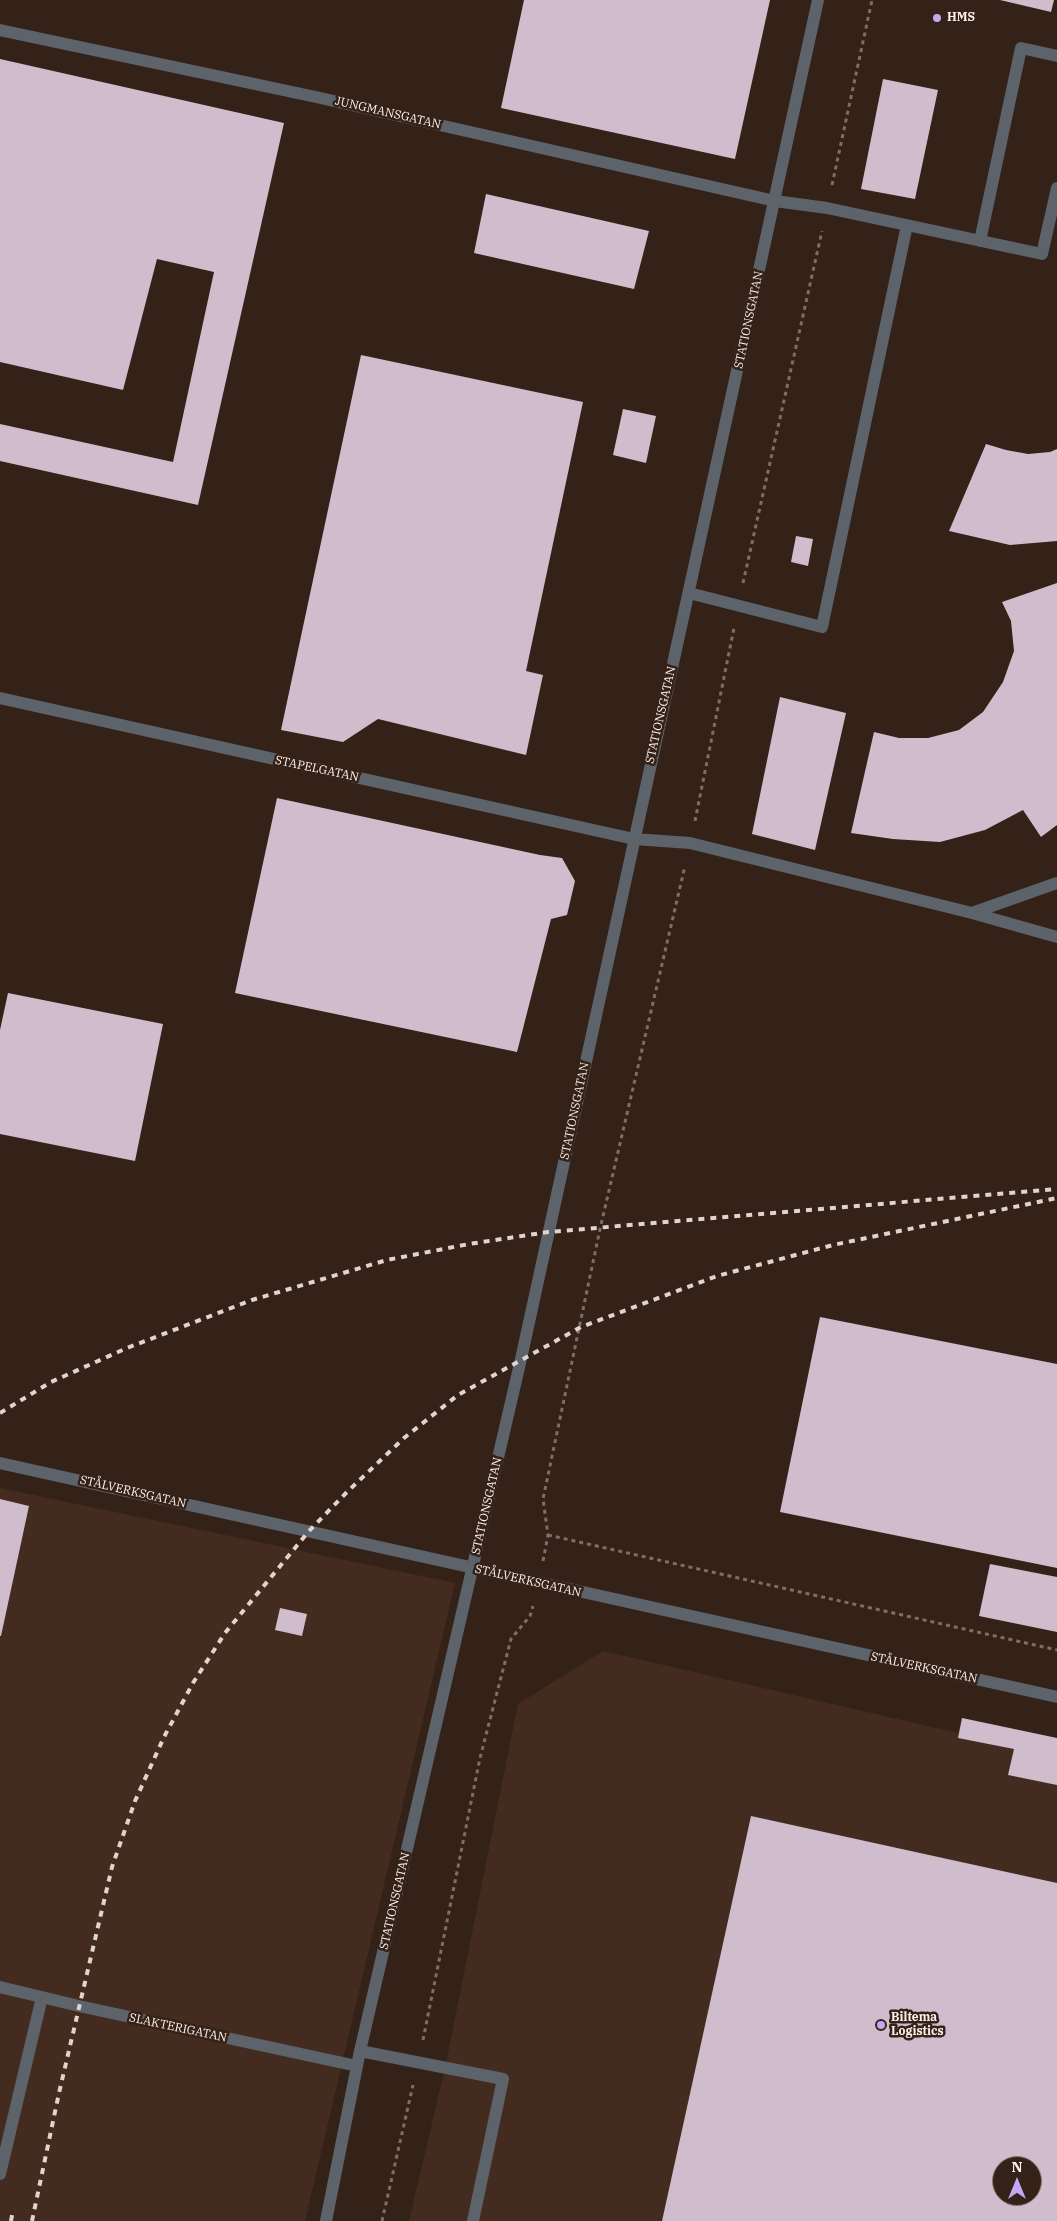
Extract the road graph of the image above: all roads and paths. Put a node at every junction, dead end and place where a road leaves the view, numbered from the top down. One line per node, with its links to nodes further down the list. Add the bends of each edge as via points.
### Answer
1 (818, 0): 6 (street, STATIONSGATAN)
2 (872, 0): 7 (path)
3 (0, 30): 6 (street, JUNGMANSGATAN, via 316,97)
4 (1057, 56): 9 (street, via 1021,48)
5 (1057, 188): 9 (street, JUNGMANSGATAN, via 1042,254)
6 (775, 201): 7 (street, JUNGMANSGATAN); 10 (street, STATIONSGATAN)
7 (827, 208): 8 (street, JUNGMANSGATAN); 11 (path)
8 (907, 225): 9 (street, JUNGMANSGATAN); 11 (street, via 822,627)
9 (980, 241)
10 (689, 593): 11 (street); 13 (street, STATIONSGATAN)
11 (738, 606): 14 (path)
12 (0, 698): 13 (street, STAPELGATAN)
13 (634, 839): 14 (street, STAPELGATAN); 20 (street, STATIONSGATAN)
14 (690, 843): 16 (street, STAPELGATAN); 19 (path, via 600,1228 543,1498)
15 (1057, 883): 16 (street)
16 (972, 913): 17 (street, STAPELGATAN)
17 (1057, 937)
18 (0, 1463): 20 (street, STÅLVERKSGATAN)
19 (548, 1535): 21 (path); 22 (path)
20 (473, 1568): 21 (street, STÅLVERKSGATAN); 26 (street, STATIONSGATAN)
21 (538, 1584): 23 (street, STÅLVERKSGATAN); 27 (path, via 530,1616 511,1639 480,1758)
22 (1057, 1650)
23 (1057, 1697)
24 (0, 1987): 25 (street, SLAKTERIGATAN)
25 (42, 1997): 28 (street, SLAKTERIGATAN); 29 (street)
26 (360, 2051): 27 (street); 28 (street, STATIONSGATAN)
27 (418, 2062): 31 (path); 32 (street, via 503,2079)
28 (357, 2066): 30 (street, STATIONSGATAN)
29 (0, 2174)
30 (326, 2221)
31 (382, 2221)
32 (473, 2221)

